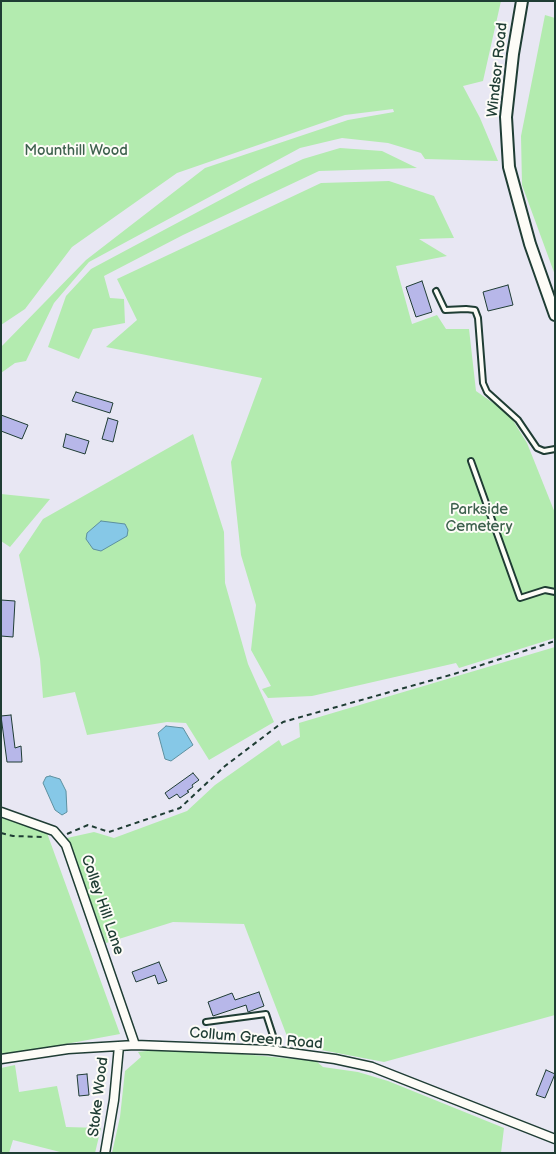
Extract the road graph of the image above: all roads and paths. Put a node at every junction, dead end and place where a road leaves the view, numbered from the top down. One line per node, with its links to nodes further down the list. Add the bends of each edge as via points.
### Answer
1 (522, 1): 3 (main road, Windsor Road, via 506,117 509,167 530,244)
2 (436, 291): 4 (lane, via 445,310 475,310 486,392 518,420 537,448 544,451)
3 (555, 315)
4 (555, 449)
5 (471, 461): 6 (lane, via 520,598 545,590)
6 (555, 592)
7 (555, 641): 10 (path, via 454,674 283,722 225,766 180,808 109,832 88,825)
8 (1, 812): 10 (street, via 54,830)
9 (1, 833): 10 (path)
10 (60, 837): 12 (street, Colley Hill Lane, via 73,863)
11 (206, 1022): 14 (lane, via 266,1014)
12 (135, 1045): 13 (street, Collum Green Road); 14 (street, Collum Green Road)
13 (119, 1046): 15 (street, Collum Green Road, via 68,1049); 17 (street, Stoke Wood)
14 (278, 1052): 16 (street, Collum Green Road, via 372,1067)
15 (1, 1059)
16 (555, 1139)
17 (105, 1153)

